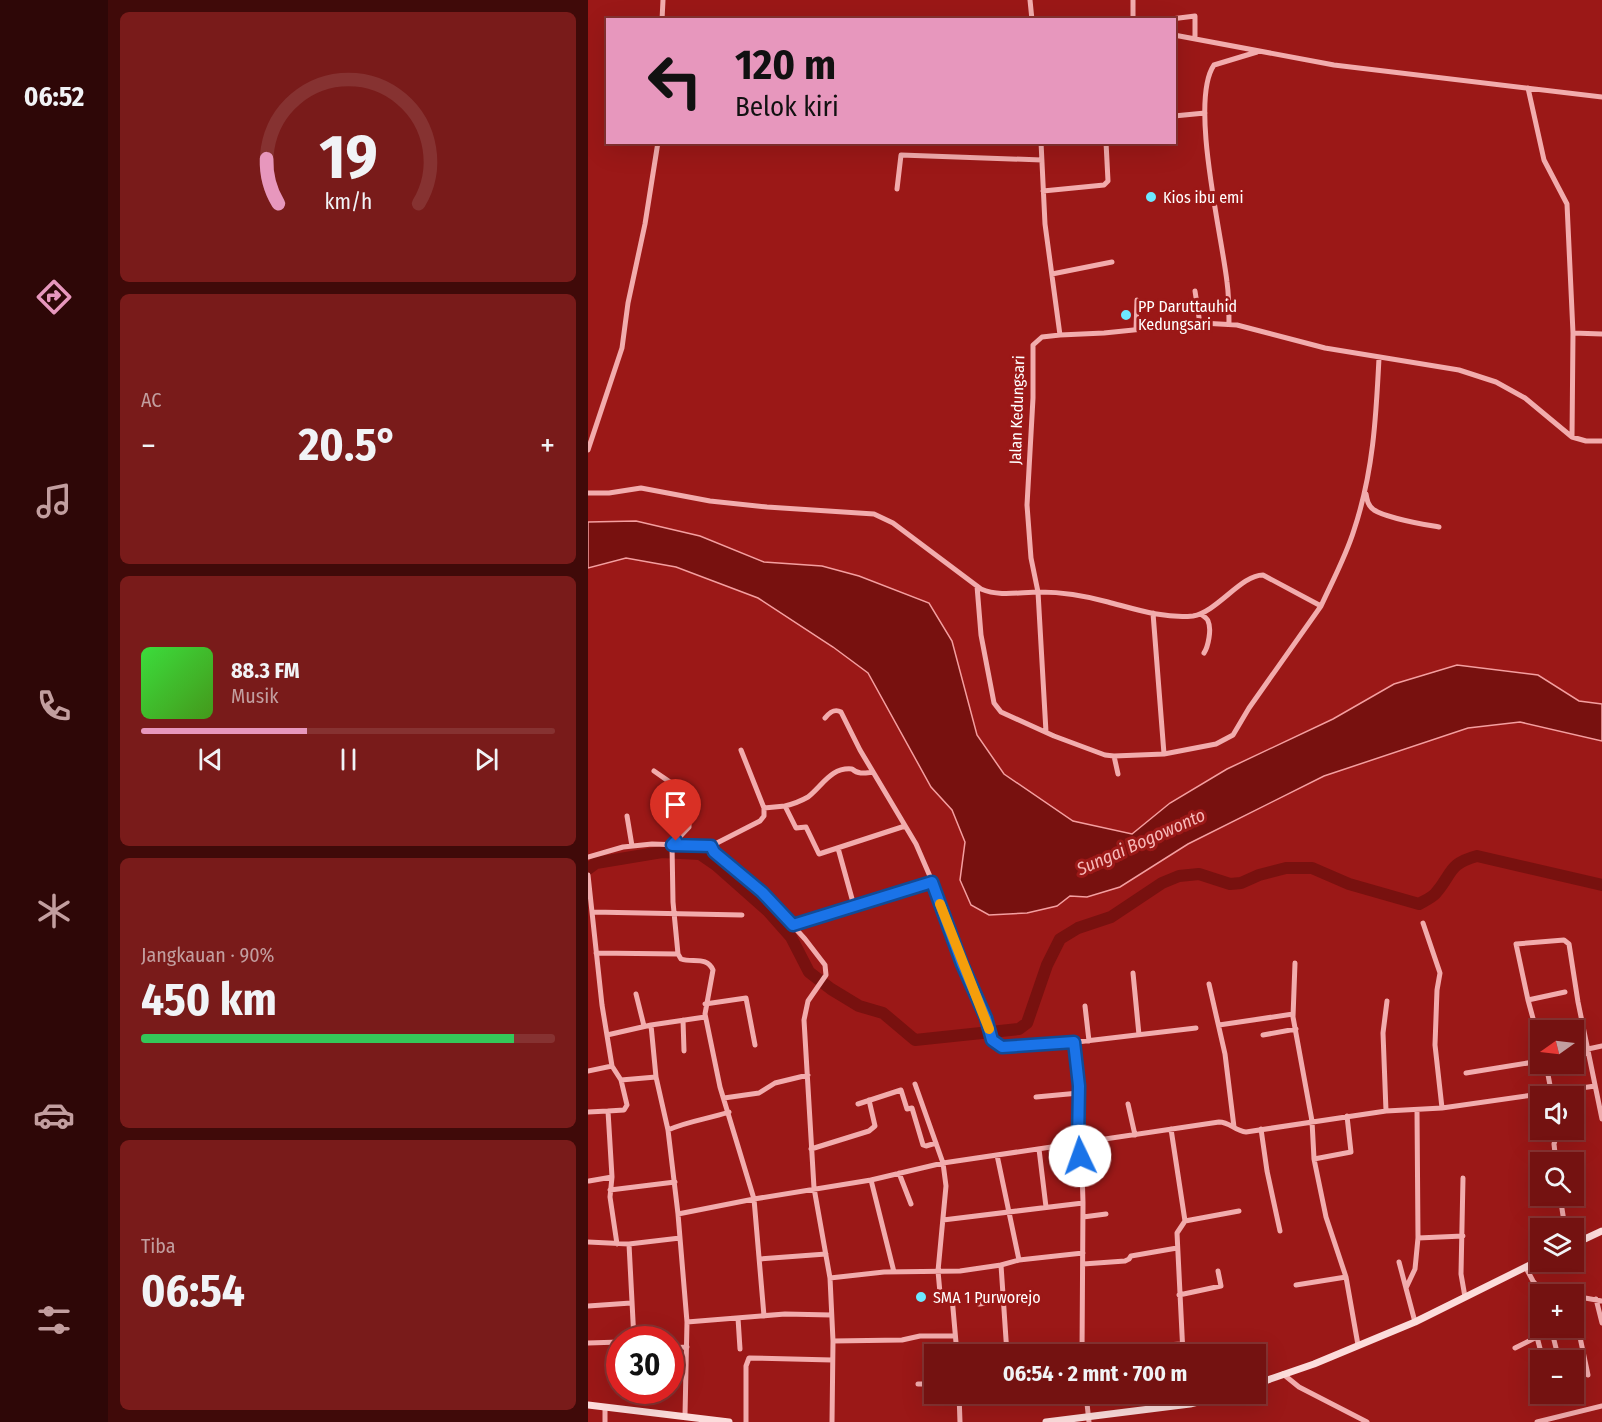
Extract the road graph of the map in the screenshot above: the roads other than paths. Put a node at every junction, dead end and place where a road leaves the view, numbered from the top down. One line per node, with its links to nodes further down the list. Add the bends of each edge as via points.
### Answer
1 (663, 0): 4 (street)
2 (1030, 0): 5 (street)
3 (1133, 0): 6 (street)
4 (663, 18)
5 (1032, 18)
6 (1133, 18)
7 (1176, 18): 9 (street, via 1195,16)
8 (1176, 35): 9 (street)
9 (1195, 38): 10 (street)
10 (1259, 51): 11 (street, via 1334,65); 13 (street, via 1214,65 1207,77)
11 (1528, 88): 12 (street); 28 (street, via 1544,160 1567,204)
12 (1602, 97)
13 (1205, 113): 14 (street); 25 (street)
14 (1176, 116)
15 (658, 144): 34 (street, via 622,348)
16 (1041, 144): 18 (street)
17 (1106, 144): 20 (street, via 1108,181 1104,185)
18 (1042, 160): 19 (street, via 902,155); 20 (street)
19 (897, 189)
20 (1043, 191): 22 (street)
21 (1112, 262): 22 (street)
22 (1052, 274): 30 (street)
23 (1195, 291): 26 (street)
24 (1137, 300): 27 (street)
25 (1229, 323): 26 (street); 31 (street)
26 (1200, 324): 27 (street)
27 (1137, 330): 30 (street)
28 (1573, 333): 29 (street); 32 (street)
29 (1602, 334)
30 (1060, 335): 39 (street, Jalan Kedungsari, via 1038,339 1032,356 1027,505)
31 (1379, 358): 32 (street, via 1459,370 1496,382 1525,398); 35 (street, via 1377,411)
32 (1572, 437): 33 (street)
33 (1602, 441)
34 (588, 450)
35 (1366, 489): 37 (street, via 1367,501 1374,510); 40 (street, via 1353,532)
36 (588, 493): 38 (street, via 641,488 710,501 874,514 893,523)
37 (1439, 527)
38 (977, 586): 39 (street, via 991,593); 45 (street, via 981,635 994,703 1001,712)
39 (1038, 592): 41 (street, via 1080,596); 45 (street)
40 (1321, 606): 42 (street, via 1257,575); 47 (street, via 1233,735 1216,744)
41 (1153, 613): 42 (street); 47 (street)
42 (1200, 614): 43 (street, via 1209,624)
43 (1204, 653)
44 (825, 718): 50 (street, via 841,712)
45 (1046, 732): 48 (street)
46 (741, 750): 53 (street)
47 (1164, 754): 48 (street)
48 (1114, 756): 51 (street)
49 (654, 771): 57 (street, via 683,791 687,804 689,827)
50 (873, 772): 52 (street, via 861,774 843,768 808,796); 55 (street)
51 (1118, 774)
52 (785, 806): 53 (street); 59 (street, via 796,828 806,827 819,854)
53 (764, 808): 58 (street, via 760,821)
54 (627, 816): 56 (street)
55 (905, 826): 59 (street); 62 (street)
56 (632, 846): 57 (street); 60 (street)
57 (672, 846): 58 (street); 65 (street)
58 (711, 846): 68 (street)
59 (838, 848): 63 (street)
60 (588, 857)
61 (589, 877): 64 (street)
62 (932, 882): 63 (street); 93 (street, via 995,1044 1002,1047)
63 (854, 906): 68 (street)
64 (593, 912): 65 (street); 69 (street)
65 (674, 912): 66 (street); 70 (street)
66 (742, 915)
67 (1423, 923): 115 (street, via 1440,973 1434,1045)
68 (793, 925): 103 (street, via 825,965 826,975 805,1010)
69 (597, 953): 70 (street); 89 (street)
70 (678, 954): 78 (street, via 686,961 710,964 713,970)
71 (1295, 963): 80 (street)
72 (1133, 973): 90 (street)
73 (1209, 984): 84 (street)
74 (1565, 992): 76 (street)
75 (636, 994): 86 (street)
76 (1528, 999): 83 (street); 97 (street, via 1516,944 1568,941)
77 (1387, 1001): 118 (street, via 1383,1033)
78 (705, 1004): 81 (street); 94 (street, via 746,998)
79 (1085, 1006): 92 (street)
80 (1293, 1014): 84 (street); 88 (street)
81 (705, 1017): 82 (street); 110 (street)
82 (683, 1020): 85 (street); 96 (street)
83 (1534, 1020)
84 (1219, 1024): 124 (street)
85 (651, 1025): 86 (street); 104 (street)
86 (644, 1026): 89 (street)
87 (1196, 1028): 90 (street)
88 (1296, 1029): 91 (street); 123 (street)
89 (607, 1035): 100 (street)
90 (1139, 1035): 92 (street)
91 (1263, 1035)
92 (1089, 1041): 93 (street)
93 (1074, 1042): 108 (street)
94 (755, 1045)
95 (1602, 1046): 97 (street)
96 (684, 1051)
97 (1588, 1051): 98 (street); 107 (street)
98 (1584, 1052)
99 (1530, 1063): 102 (street)
100 (612, 1066): 101 (street); 105 (street)
101 (588, 1071)
102 (1466, 1073)
103 (808, 1075): 110 (street, via 775,1083 759,1093); 131 (street)
104 (656, 1077): 105 (street); 127 (street)
105 (621, 1080): 117 (street, via 627,1105 624,1110)
106 (915, 1084): 129 (street)
107 (1598, 1088): 122 (street)
108 (1079, 1093): 109 (street); 130 (street)
109 (1036, 1097)
110 (724, 1098): 120 (street)
111 (1530, 1098): 115 (street)
112 (869, 1100): 113 (street); 129 (street, via 901,1090 907,1109 912,1108 923,1145); 131 (street, via 875,1126)
113 (858, 1104)
114 (1128, 1104): 128 (street)
115 (1442, 1108): 116 (street)
116 (1417, 1110): 118 (street); 159 (street)
117 (608, 1111): 119 (street); 137 (street)
118 (1386, 1111): 121 (street)
119 (588, 1112)
120 (729, 1112): 127 (street); 144 (street)
121 (1347, 1116): 123 (street); 134 (street, via 1351,1152)
122 (1602, 1119)
123 (1312, 1121): 126 (street); 134 (street)
124 (1234, 1128): 125 (street, via 1219,1122); 126 (street, via 1246,1132)
125 (1171, 1129): 128 (street); 154 (street)
126 (1260, 1129): 156 (street)
127 (668, 1130): 141 (street)
128 (1135, 1136): 130 (street)
129 (936, 1143): 135 (street)
130 (1078, 1143): 132 (street); 145 (street)
131 (811, 1149): 142 (street)
132 (1040, 1149): 133 (street); 147 (street)
133 (997, 1155): 135 (street); 149 (street)
134 (1314, 1159): 177 (street, via 1326,1216)
135 (943, 1163): 136 (street); 153 (street)
136 (899, 1173): 139 (street); 146 (street)
137 (612, 1177): 140 (street); 143 (street)
138 (1463, 1178): 157 (street)
139 (871, 1180): 142 (street); 176 (street)
140 (589, 1181)
141 (675, 1182): 143 (street); 150 (street)
142 (814, 1188): 144 (street); 166 (street)
143 (610, 1190): 162 (street)
144 (754, 1199): 150 (street); 167 (street)
145 (1083, 1203): 147 (street); 152 (street)
146 (911, 1204)
147 (1046, 1207): 149 (street)
148 (1239, 1211): 154 (street)
149 (1008, 1212): 153 (street); 168 (street)
150 (678, 1214): 158 (street)
151 (1106, 1214): 152 (street)
152 (1083, 1217): 165 (street)
153 (943, 1220): 174 (street)
154 (1185, 1221): 164 (street, via 1176,1233)
155 (1602, 1231): 160 (main road)
156 (1280, 1232)
157 (1463, 1236): 159 (street); 183 (street, via 1461,1274)
158 (680, 1238): 163 (street); 193 (street)
159 (1418, 1238): 181 (street, via 1414,1269)
160 (1584, 1239)
161 (588, 1242): 162 (street)
162 (617, 1244): 163 (street)
163 (629, 1244): 187 (street)
164 (1177, 1248): 170 (street, via 1131,1256 1125,1261); 182 (street)
165 (1083, 1253): 168 (street); 170 (street)
166 (826, 1254): 167 (street); 178 (street)
167 (760, 1259): 191 (street)
168 (1019, 1260): 171 (street)
169 (1399, 1262): 181 (street)
170 (1083, 1264): 205 (street)
171 (1000, 1265): 174 (street); 186 (street)
172 (1530, 1266): 173 (main road)
173 (1526, 1268): 179 (street); 183 (main road)
174 (938, 1270): 176 (street); 197 (street, via 940,1293 951,1297)
175 (1218, 1271): 182 (street, via 1222,1286)
176 (894, 1272): 178 (street)
177 (1346, 1277): 180 (street); 207 (street)
178 (830, 1278): 190 (street)
179 (1536, 1284)
180 (1296, 1285)
181 (1406, 1288): 194 (street)
182 (1179, 1295): 206 (street)
183 (1465, 1297): 194 (main road)
184 (1584, 1298): 185 (street)
185 (1599, 1300): 195 (street)
186 (1002, 1301): 188 (street); 204 (street)
187 (632, 1303): 189 (street); 196 (street)
188 (979, 1304)
189 (588, 1306)
190 (831, 1315): 191 (street); 200 (street)
191 (764, 1316): 192 (street)
192 (738, 1318): 193 (street); 210 (street)
193 (687, 1322): 209 (street)
194 (1415, 1322): 207 (main road)
195 (1602, 1323)
196 (633, 1326)
197 (955, 1336): 200 (street); 203 (street)
198 (1535, 1338): 211 (street)
199 (1580, 1338): 214 (street)
200 (833, 1341): 212 (street)
201 (606, 1342): 202 (street)
202 (588, 1343)
203 (956, 1344)
204 (1006, 1344)
205 (1082, 1344)
206 (1182, 1344)
207 (1358, 1346): 213 (main road)
208 (684, 1347): 209 (street)
209 (687, 1347): 224 (street)
210 (740, 1348)
211 (1515, 1348)
212 (832, 1360): 229 (street, via 749,1358); 230 (street)
213 (1283, 1374): 215 (main road); 233 (street, via 1299,1387)
214 (1588, 1375)
215 (1266, 1380)
216 (918, 1384): 217 (street)
217 (924, 1384)
218 (959, 1404): 231 (street)
219 (1087, 1404): 226 (street)
220 (1190, 1404): 226 (main road)
221 (588, 1405): 223 (main road)
222 (1602, 1406): 225 (street)
223 (605, 1407): 224 (main road); 227 (street)
224 (685, 1415): 228 (main road)
225 (1562, 1419): 234 (street)
226 (1088, 1420): 232 (main road)
227 (605, 1422)
228 (729, 1422)
229 (746, 1422)
230 (832, 1422)
231 (960, 1422)
232 (1046, 1422)
233 (1367, 1422)
234 (1536, 1422)

